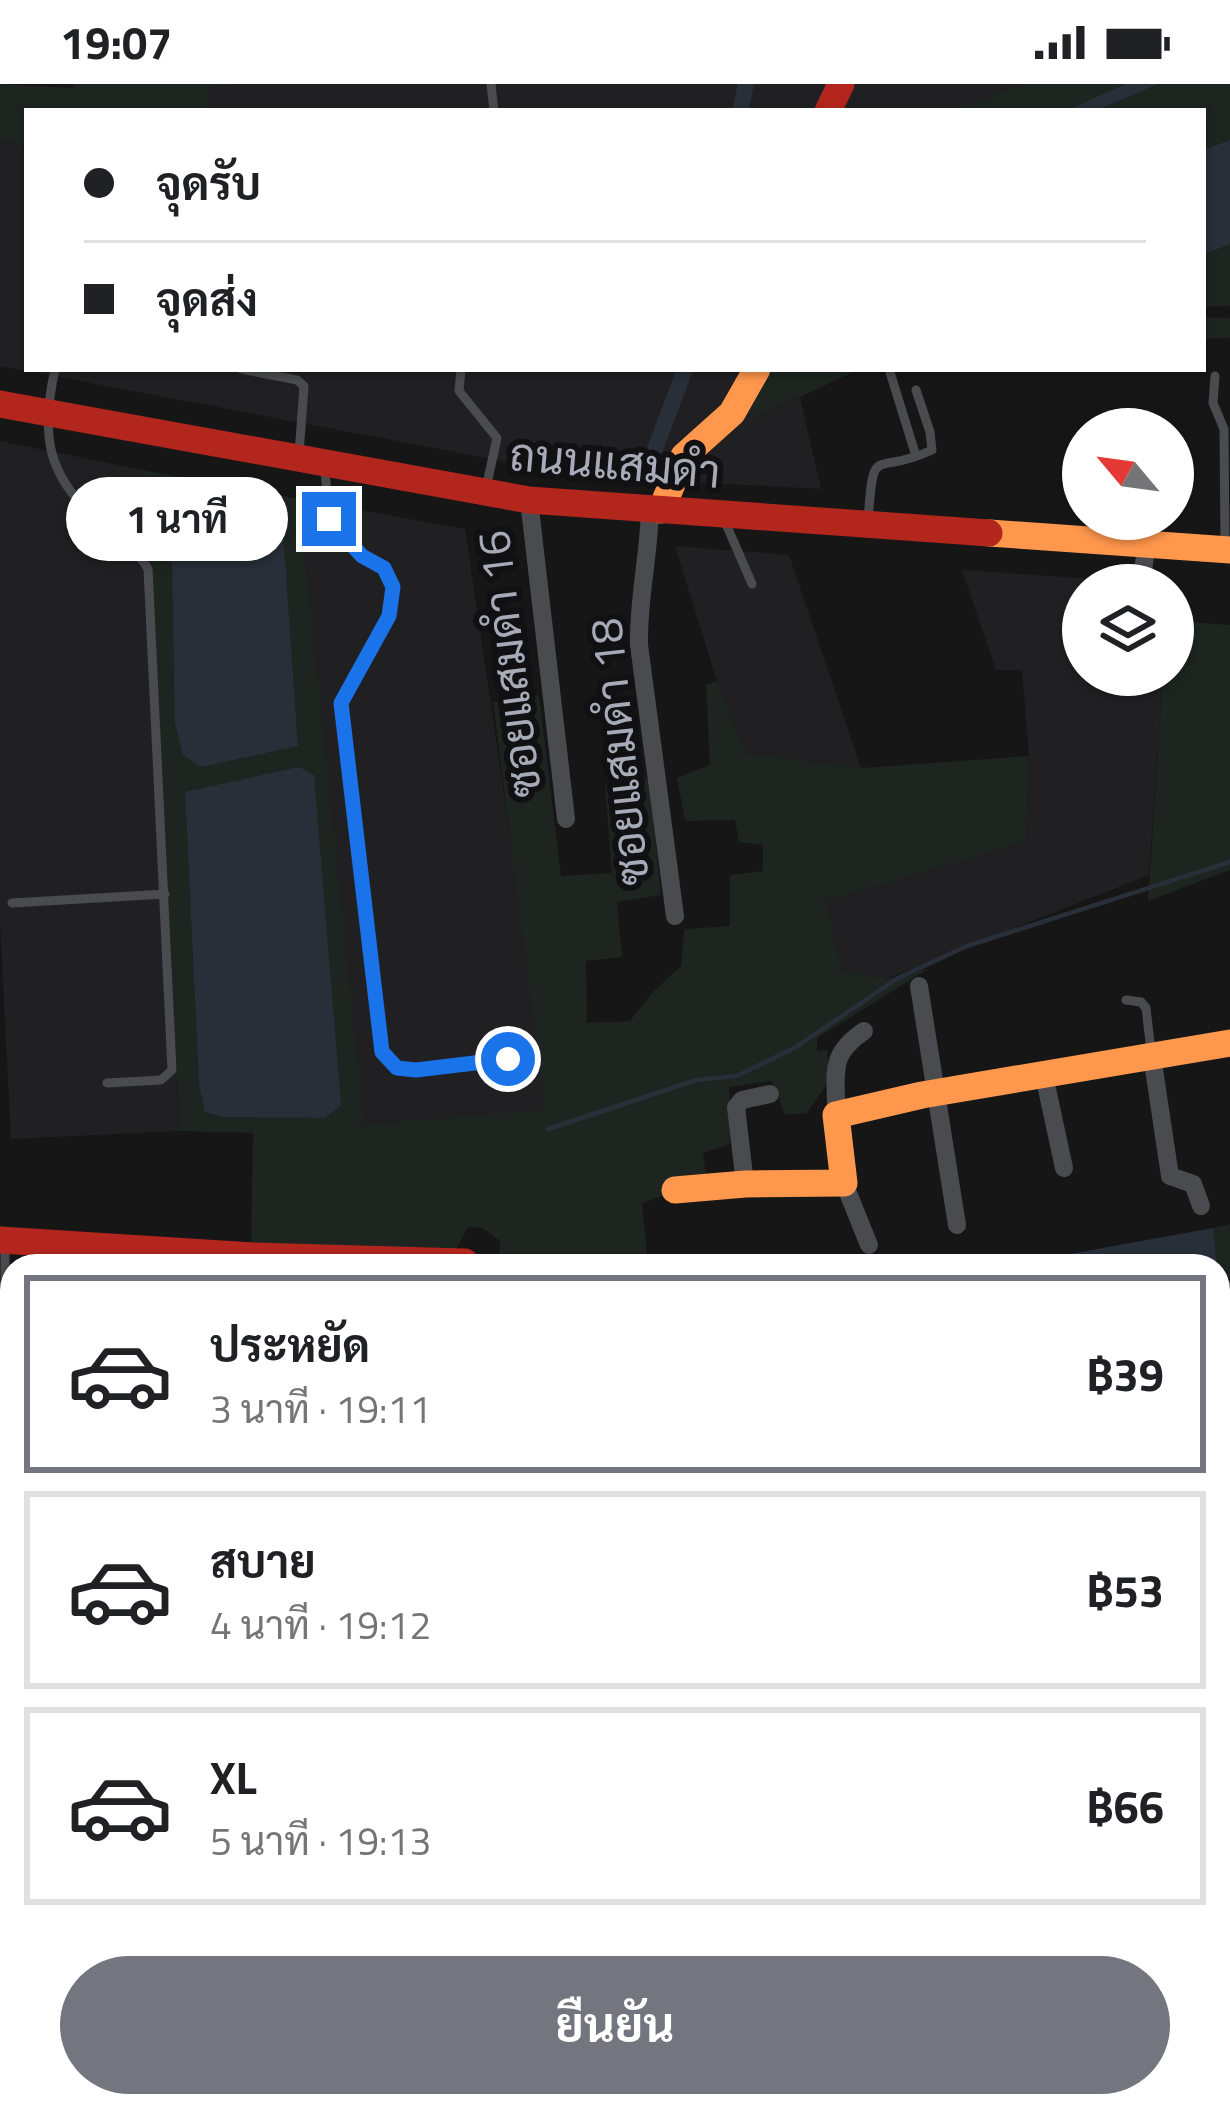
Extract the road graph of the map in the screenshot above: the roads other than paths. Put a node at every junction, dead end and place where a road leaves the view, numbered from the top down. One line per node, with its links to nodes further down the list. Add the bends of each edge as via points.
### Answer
1 (55, 372): 9 (lane)
2 (256, 372): 11 (lane, via 304,386)
3 (461, 372): 12 (lane, via 459,392 497,438)
4 (755, 372): 14 (street, via 732,413 684,456)
5 (890, 372): 10 (lane)
6 (1215, 376): 18 (lane, via 1213,403 1225,429)
7 (916, 390): 10 (lane, via 932,447)
8 (0, 404): 9 (street, ถนนแสมดำ)
9 (46, 412): 11 (street, ถนนแสมดำ); 22 (lane, via 64,484 148,569)
10 (916, 457): 16 (lane, via 872,471)
11 (312, 462): 12 (street, ถนนแสมดำ); 30 (lane, via 329,519 384,568 393,587 389,616 341,703 382,1052 397,1068 416,1070)
12 (484, 494): 13 (street, ถนนแสมดำ)
13 (529, 500): 14 (street, ถนนแสมดำ); 21 (street, ซอยแสมดำ 16)
14 (655, 510): 15 (street, ถนนแสมดำ); 24 (street, ซอยแสมดำ 18, via 639,645)
15 (722, 515): 16 (street, ถนนแสมดำ); 20 (lane)
16 (867, 526): 17 (street, ถนนแสมดำ)
17 (1147, 542): 18 (street, ถนนแสมดำ); 19 (street)
18 (1227, 549)
19 (1144, 564)
20 (752, 584)
21 (566, 819)
22 (165, 894): 23 (lane); 32 (lane, via 172,1070 161,1080)
23 (12, 903)
24 (675, 916)
25 (919, 986): 34 (street)
26 (1126, 1000): 29 (lane, via 1147,1008)
27 (863, 1031): 35 (street, via 838,1056)
28 (1230, 1042): 29 (street)
29 (1152, 1056): 31 (street); 40 (street, via 1170,1176 1193,1184)
30 (508, 1059)
31 (1044, 1075): 34 (street); 36 (street)
32 (107, 1083)
33 (770, 1094): 38 (street, via 736,1107)
34 (937, 1094): 35 (street); 41 (street)
35 (836, 1115): 37 (street)
36 (1064, 1168)
37 (844, 1183): 38 (street); 43 (street)
38 (745, 1184): 39 (street)
39 (674, 1190)
40 (1201, 1206)
41 (958, 1225)
42 (2, 1240): 44 (street)
43 (869, 1245)
44 (119, 1254)

